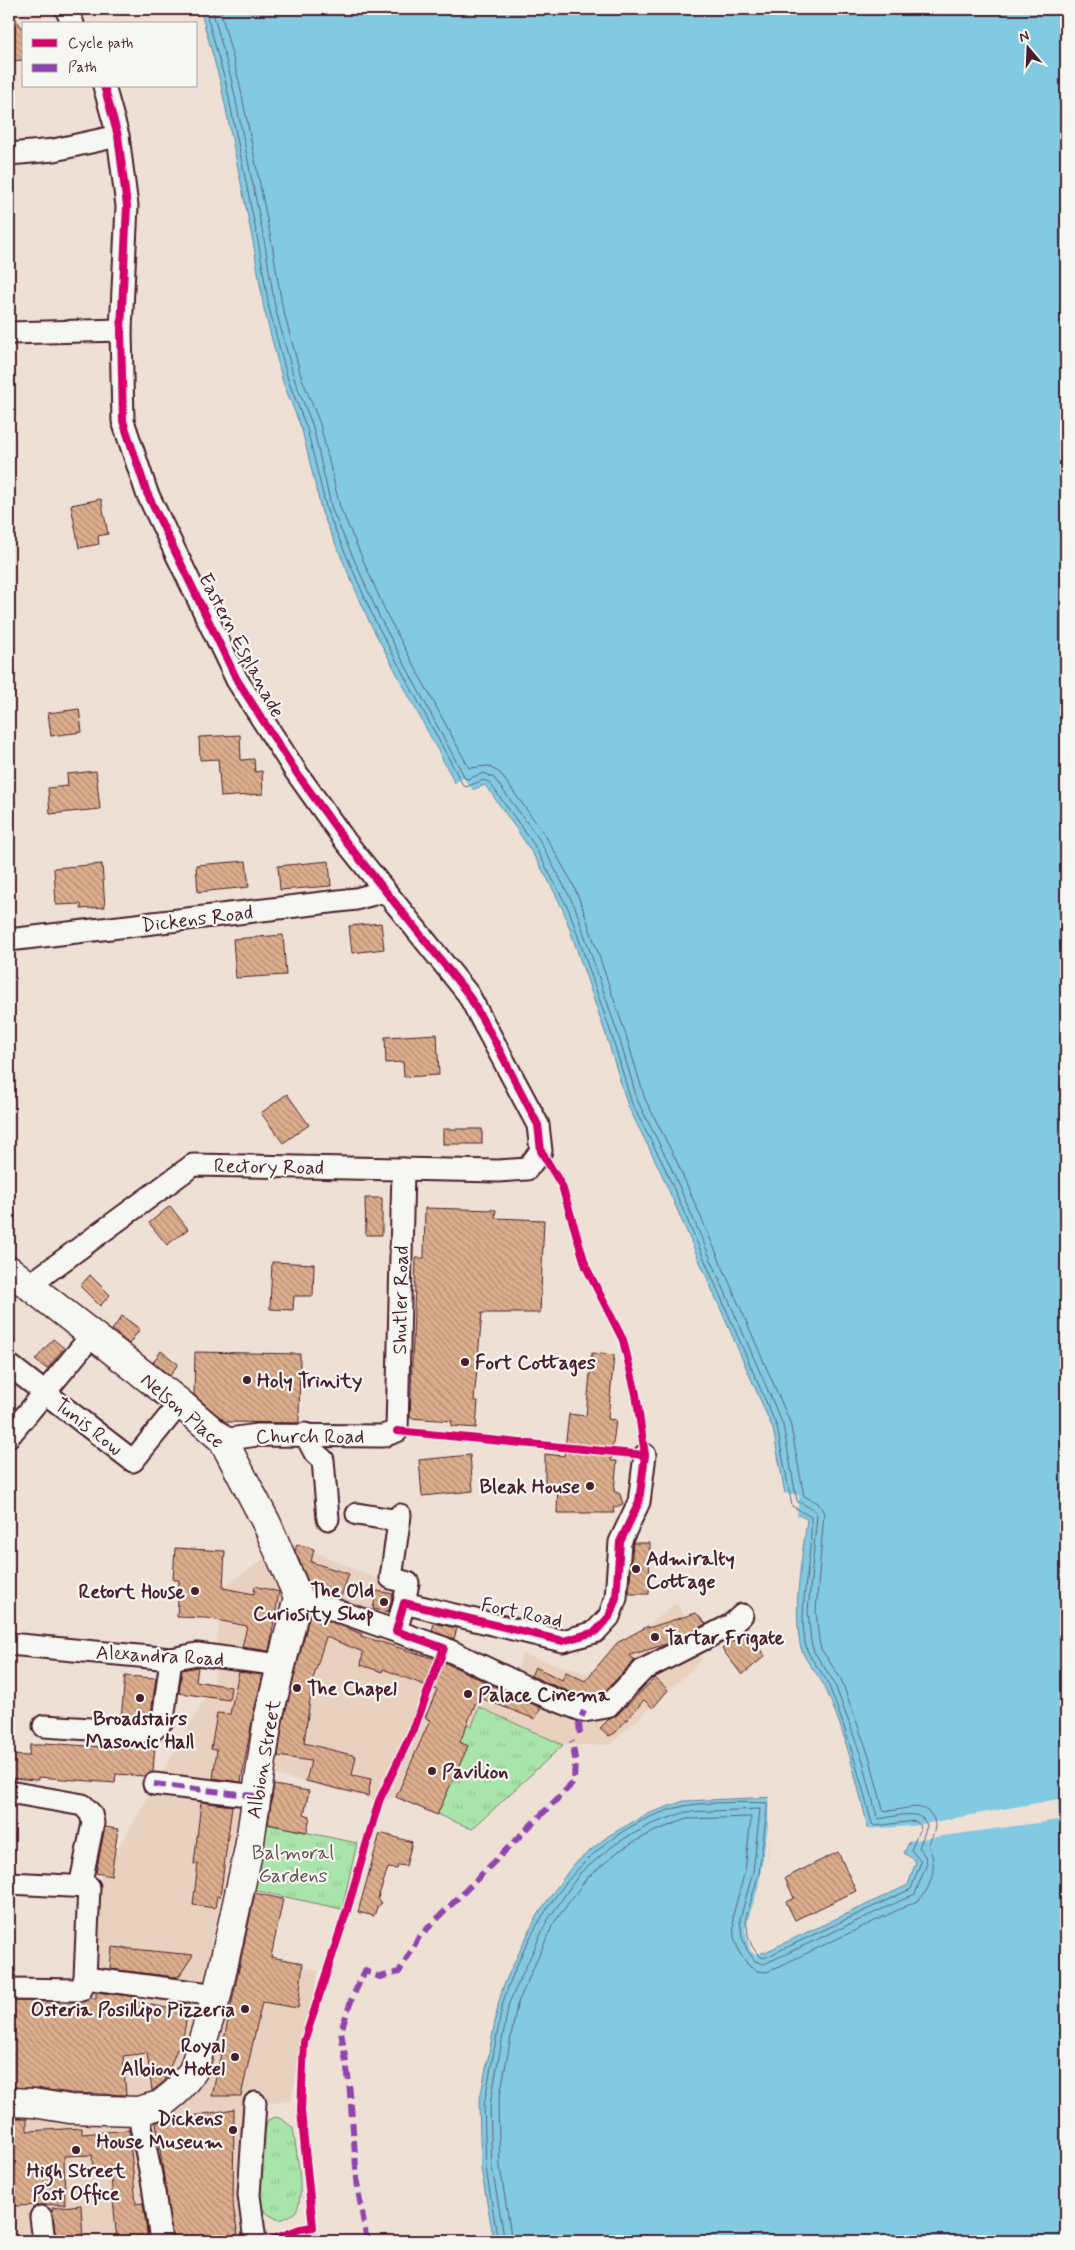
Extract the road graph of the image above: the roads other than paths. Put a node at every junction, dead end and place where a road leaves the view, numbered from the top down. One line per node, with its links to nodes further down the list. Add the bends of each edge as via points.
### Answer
1 (66, 9): 2 (street)
2 (72, 22)
3 (105, 88): 4 (street, Eastern Esplanade)
4 (118, 136): 5 (street, via 54,150); 6 (street, Eastern Esplanade, via 127,206)
5 (9, 154)
6 (121, 330): 7 (street); 8 (street, Eastern Esplanade, via 123,420 147,493 190,586 242,689 296,772)
7 (9, 333)
8 (385, 891): 9 (street, Dickens Road, via 356,899); 10 (street, Eastern Esplanade, via 468,994 538,1125)
9 (9, 940)
10 (541, 1151): 11 (street, Rectory Road, via 527,1168 498,1171)
11 (403, 1169): 12 (street, Rectory Road, via 192,1165); 17 (street, Shutler Road)
12 (19, 1278): 13 (main road, Nelson Place)
13 (92, 1335): 15 (street); 16 (main road, Nelson Place)
14 (9, 1365): 15 (street, Tunis Row)
15 (46, 1392): 16 (street, Tunis Row, via 133,1461); 19 (street)
16 (180, 1403): 20 (main road, Nelson Place)
17 (397, 1431): 18 (street, Church Road, via 384,1436)
18 (305, 1434): 20 (street, Church Road, via 257,1435); 23 (street, via 315,1453 323,1460)
19 (9, 1436)
20 (223, 1440): 24 (main road, Nelson Place, via 267,1524)
21 (645, 1456): 25 (street, Fort Road, via 638,1502 620,1542 616,1598 609,1617 595,1632 563,1640)
22 (357, 1514): 25 (street, via 399,1518 391,1578 408,1583)
23 (328, 1519)
24 (298, 1597): 27 (street); 30 (main road, Albion Street)
25 (404, 1603): 27 (street)
26 (742, 1615): 27 (street, via 731,1625 643,1670 607,1707 584,1711 533,1691 444,1648)
27 (396, 1631)
28 (9, 1644): 29 (street, Alexandra Road)
29 (171, 1659): 30 (street, Alexandra Road, via 197,1654); 31 (street, via 163,1720 154,1730 136,1732)
30 (280, 1665): 34 (main road, Albion Street)
31 (44, 1726)
32 (154, 1784): 34 (street)
33 (9, 1792): 36 (street, via 84,1805 91,1814 93,1823)
34 (256, 1796): 39 (main road, Albion Street, via 249,1848)
35 (9, 1883): 36 (street)
36 (80, 1887): 37 (street, via 89,1888)
37 (85, 1978): 38 (street, via 81,1990); 39 (street)
38 (9, 1989)
39 (217, 1995): 42 (main road, Albion Street, via 193,2071 160,2105)
40 (9, 2102): 42 (main road, Albion Street, via 70,2109)
41 (255, 2103): 46 (street, via 249,2195)
42 (138, 2111): 45 (street)
43 (41, 2217): 44 (street)
44 (44, 2241)
45 (162, 2241)
46 (255, 2241)

